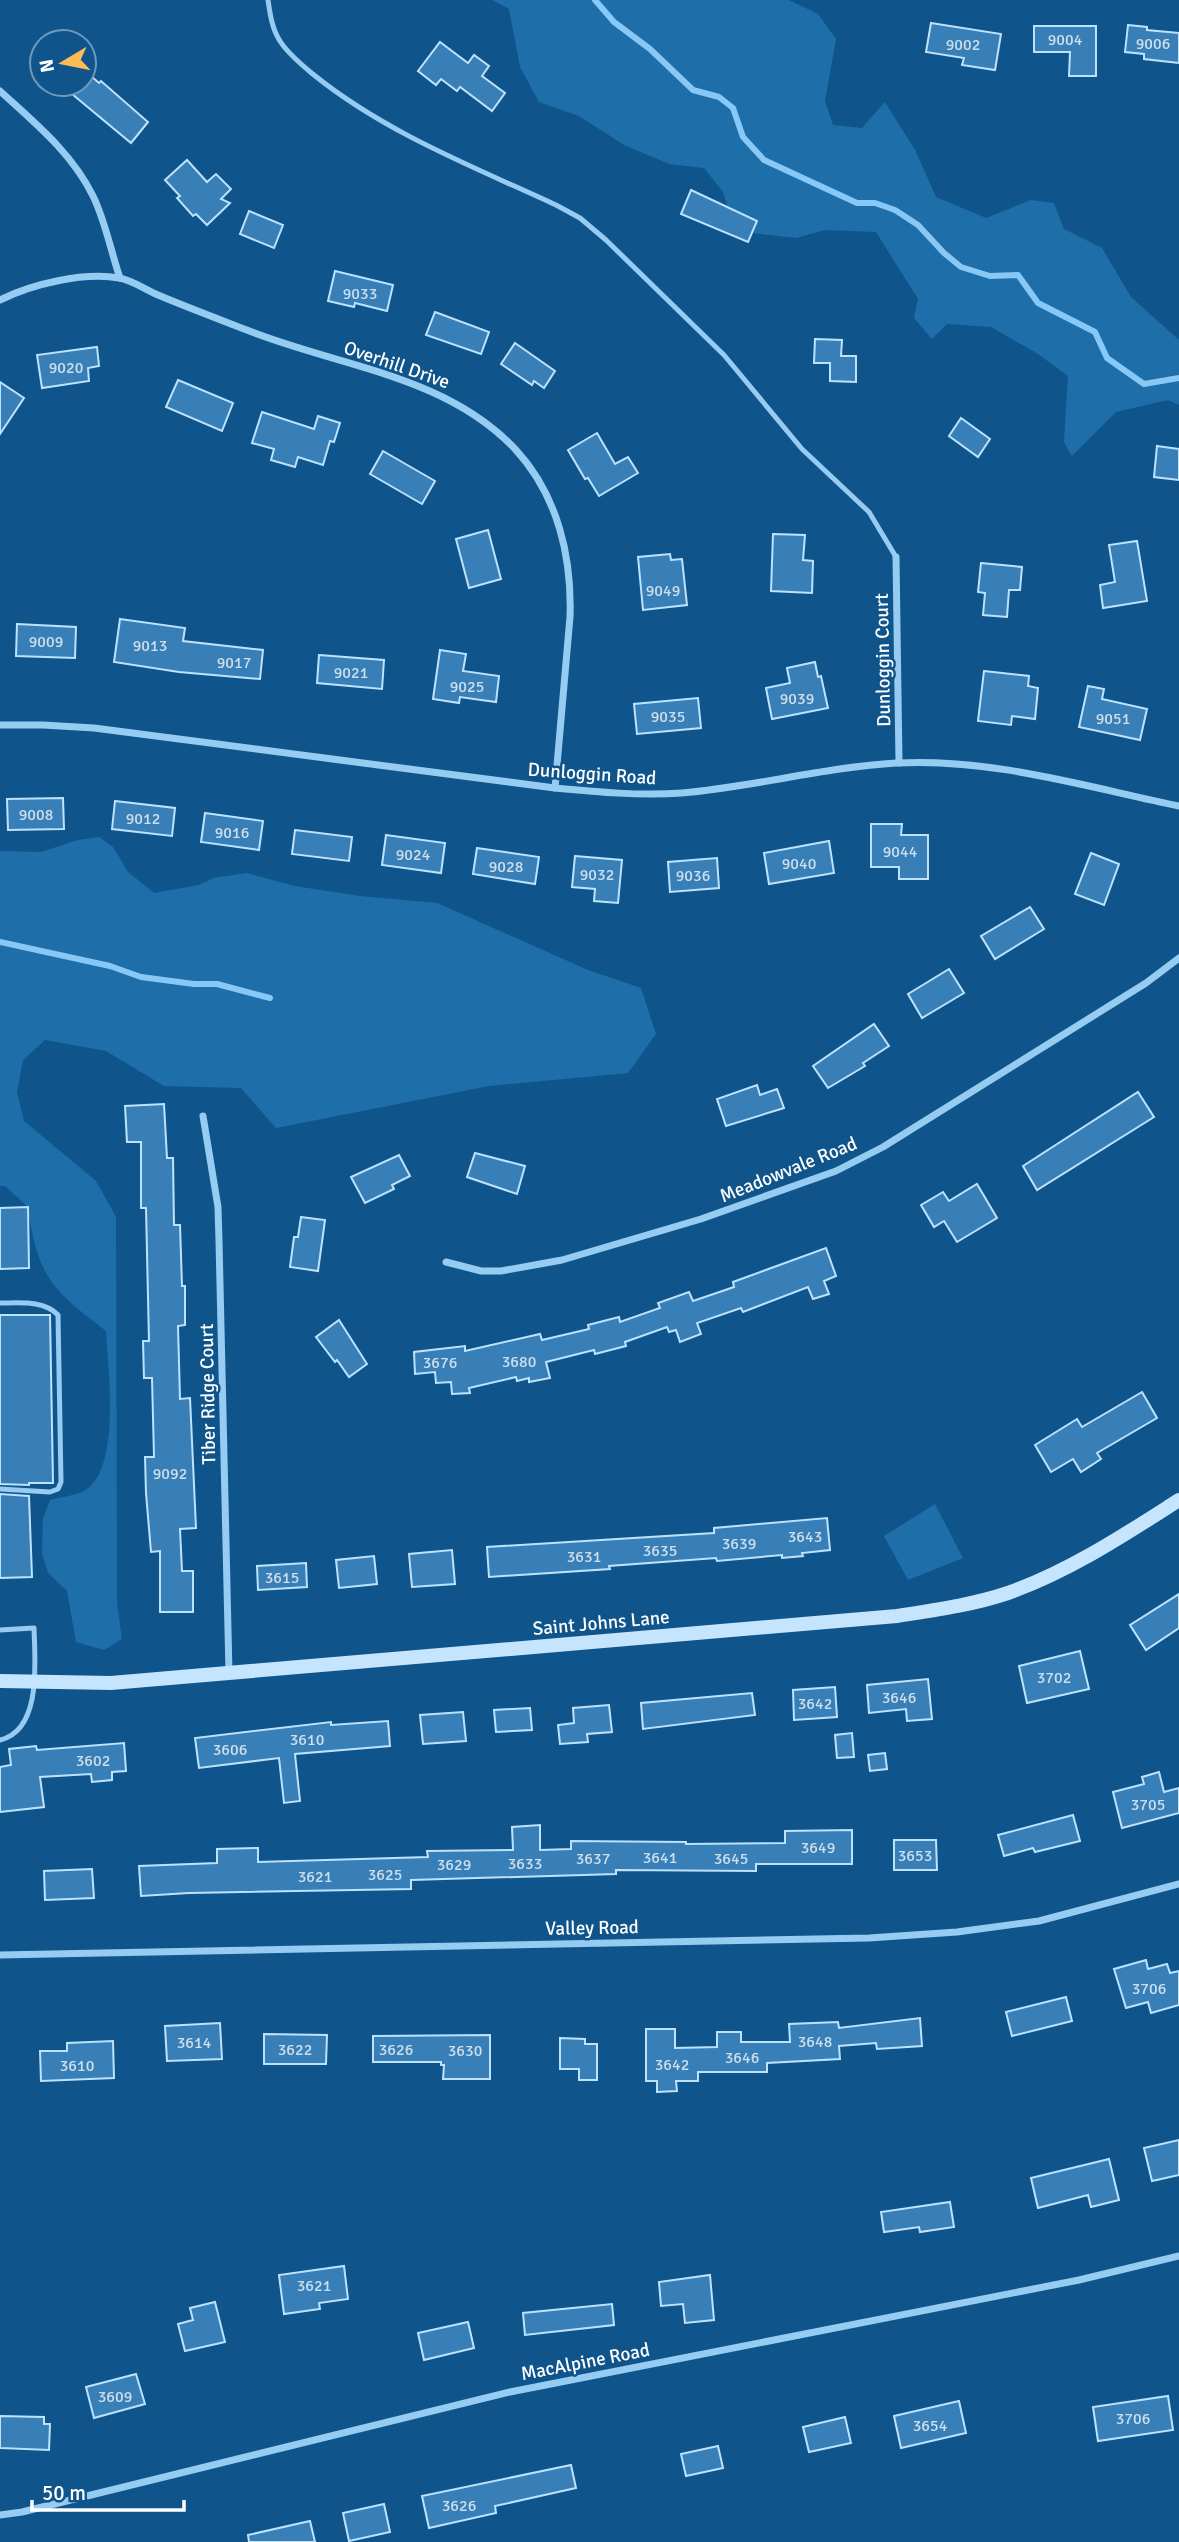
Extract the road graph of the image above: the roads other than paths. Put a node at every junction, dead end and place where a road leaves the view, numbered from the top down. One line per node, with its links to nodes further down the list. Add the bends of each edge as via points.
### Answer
1 (268, 0): 5 (lane, via 280,42 343,99 406,135 556,205 606,240 724,355 802,449 869,512)
2 (0, 90): 3 (street, via 79,171 94,197)
3 (120, 278): 4 (street, Overhill Drive, via 74,277); 8 (street, Overhill Drive, via 261,335 422,386 490,424 517,452 556,514 571,591)
4 (0, 300)
5 (897, 557): 7 (street, Dunloggin Court)
6 (0, 725): 8 (street, Dunloggin Road, via 94,729)
7 (899, 763): 8 (street, Dunloggin Road, via 683,793); 9 (street, Dunloggin Road, via 959,763 1006,770)
8 (555, 788)
9 (1179, 806)
10 (1179, 958): 12 (street, Meadowvale Road, via 903,1135 836,1171 701,1220 529,1268 481,1271)
11 (203, 1116): 17 (street, Tiber Ridge Court, via 218,1207)
12 (446, 1262)
13 (0, 1303): 14 (lane, via 33,1304 51,1308 58,1315 61,1482 50,1492)
14 (0, 1489)
15 (1179, 1500): 17 (street, Saint Johns Lane, via 1058,1573 957,1607 897,1616)
16 (0, 1630): 19 (lane, via 34,1628)
17 (229, 1673): 19 (street, Saint Johns Lane, via 111,1683)
18 (0, 1681): 19 (street, Saint Johns Lane)
19 (36, 1683): 20 (lane, via 25,1723 11,1737)
20 (0, 1740)
21 (1179, 1884): 22 (street, Valley Road, via 1039,1921 869,1938)
22 (0, 1955)
23 (1179, 2256): 24 (street, MacAlpine Road, via 1079,2280 510,2392)
24 (0, 2515)

